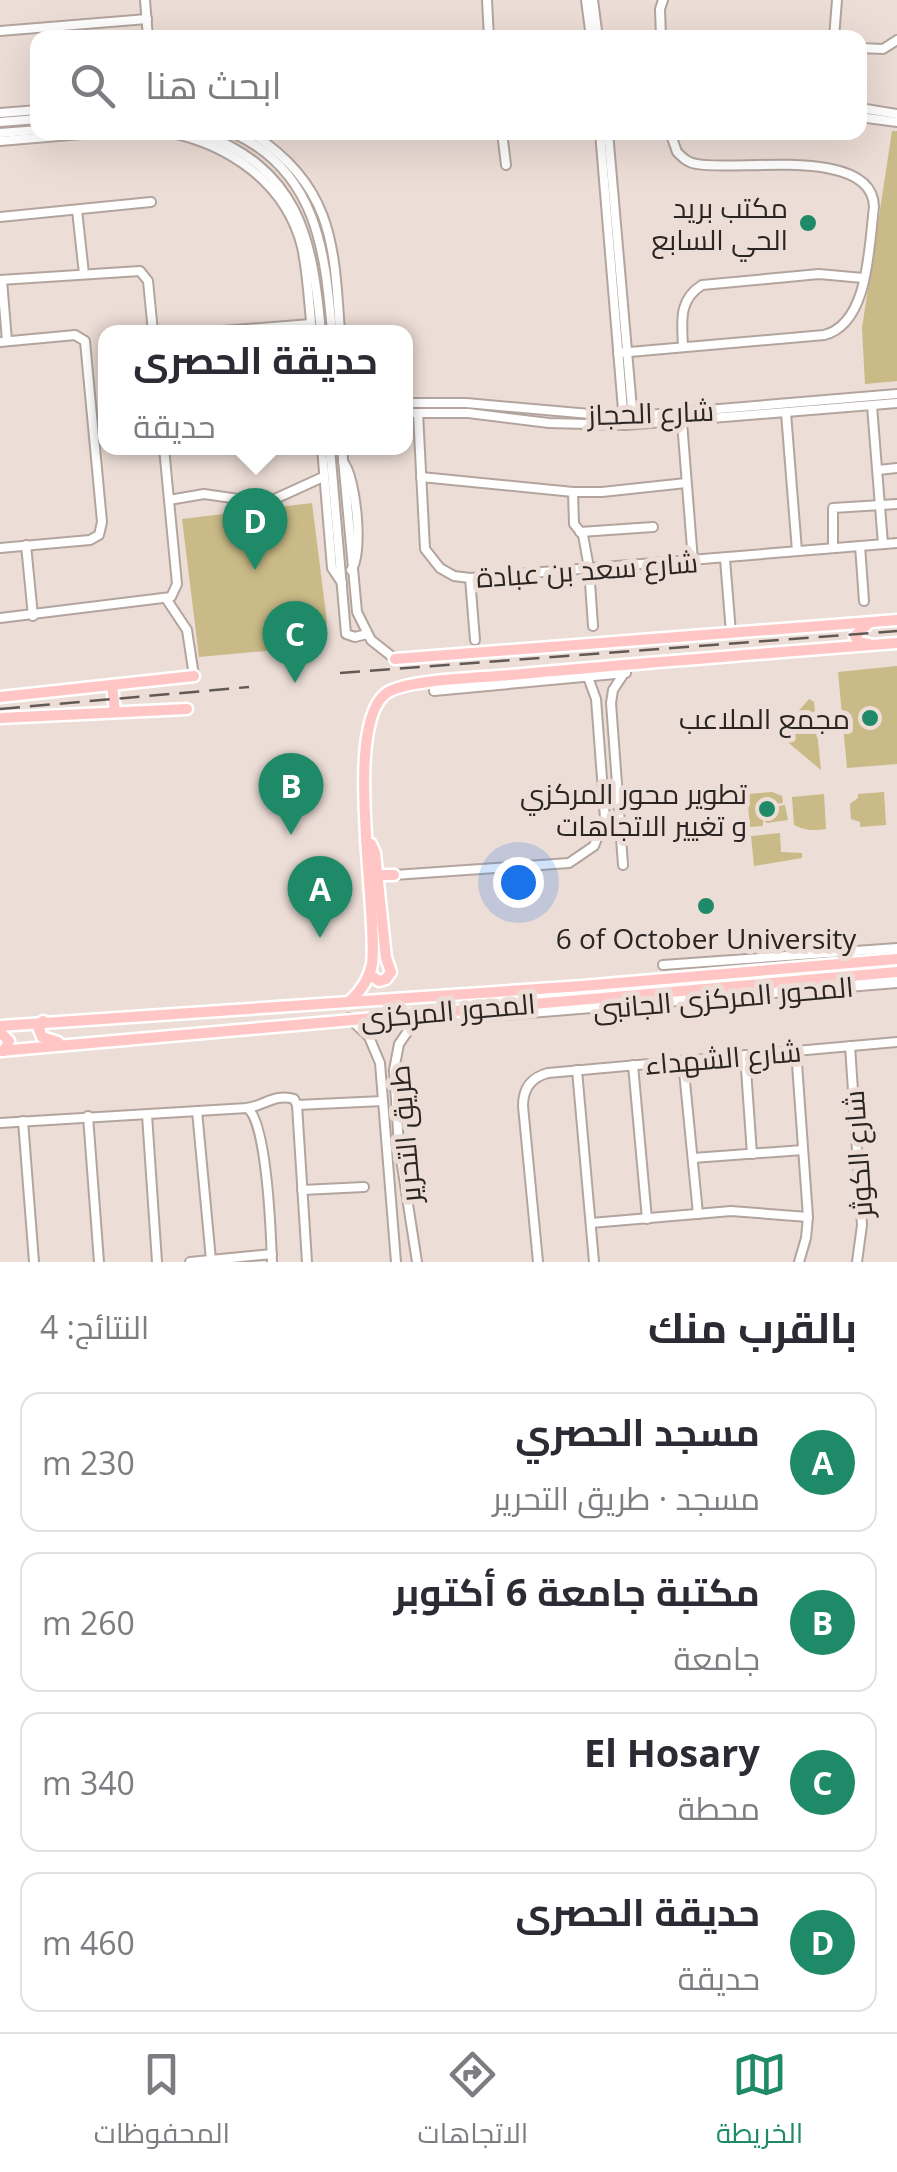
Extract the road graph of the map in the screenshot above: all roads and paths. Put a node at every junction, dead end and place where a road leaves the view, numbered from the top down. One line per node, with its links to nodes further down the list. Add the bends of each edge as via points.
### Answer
1 (145, 0): 6 (street)
2 (487, 0): 8 (street)
3 (590, 0): 9 (street)
4 (663, 0): 10 (street)
5 (837, 0): 11 (street)
6 (146, 19): 7 (street); 12 (street)
7 (147, 30)
8 (489, 30)
9 (593, 30)
10 (661, 30)
11 (835, 30)
12 (0, 32)
13 (897, 40): 14 (street)
14 (867, 48)
15 (867, 109): 18 (street)
16 (30, 111): 17 (street)
17 (0, 113)
18 (897, 114)
19 (867, 118): 22 (street)
20 (30, 119): 21 (street)
21 (0, 122)
22 (897, 122)
23 (30, 131): 24 (street)
24 (0, 133)
25 (30, 138): 34 (street)
26 (194, 140): 43 (street, via 238,159 278,197 302,246)
27 (218, 140): 44 (street, via 253,159 298,212 311,251)
28 (244, 140): 45 (street, via 287,174 310,211 327,266)
29 (259, 140): 46 (street, via 294,170 324,219 334,245)
30 (503, 140): 35 (street)
31 (601, 140): 49 (street)
32 (609, 140): 49 (street)
33 (673, 140): 40 (street, via 677,152 698,165 776,163 864,181 874,200)
34 (0, 141)
35 (506, 164)
36 (151, 202): 37 (street)
37 (77, 210): 38 (street); 39 (street)
38 (0, 216)
39 (84, 274): 41 (street); 42 (street, via 144,274)
40 (863, 278): 48 (street, via 852,316 833,332); 48 (street, via 819,274 702,285 683,308)
41 (1, 280): 47 (street)
42 (152, 325)
43 (315, 325)
44 (316, 325)
45 (334, 325)
46 (334, 325)
47 (3, 341): 59 (street, via 81,337)
48 (684, 347): 49 (street)
49 (622, 353): 57 (street)
50 (897, 394): 57 (street, شارع الحجاز)
51 (897, 402): 53 (street, شارع الحجاز)
52 (413, 404): 57 (street, شارع الحجاز, via 466,403)
53 (872, 406): 56 (street, شارع الحجاز); 66 (street)
54 (413, 413): 55 (street, شارع الحجاز)
55 (418, 413): 57 (street, شارع الحجاز, via 549,423); 68 (street, شارع سعد بن عبادة)
56 (786, 413): 58 (street, شارع الحجاز); 82 (street)
57 (628, 421): 58 (street, شارع الحجاز)
58 (682, 422): 69 (street)
59 (94, 435): 60 (street); 78 (street, via 99,535)
60 (98, 435)
61 (165, 455): 71 (street)
62 (322, 455): 67 (street)
63 (331, 455): 87 (street)
64 (343, 455): 97 (street, via 352,474 357,612)
65 (897, 468): 66 (street)
66 (878, 470): 73 (street)
67 (323, 477): 71 (street, via 266,503 204,494); 87 (street, via 332,568)
68 (421, 477): 70 (street); 86 (street, شارع سعد بن عبادة, via 426,549 440,568)
69 (686, 482): 70 (street); 84 (street)
70 (573, 492): 75 (street)
71 (169, 500): 88 (street, via 177,584)
72 (897, 504): 73 (street)
73 (880, 505): 77 (street); 81 (street, via 833,508)
74 (653, 527): 75 (street)
75 (580, 532): 85 (street)
76 (897, 543): 77 (street, شارع سعد بن عبادة)
77 (884, 544): 79 (street, شارع سعد بن عبادة)
78 (26, 546): 80 (street); 90 (street)
79 (860, 546): 81 (street, شارع سعد بن عبادة); 89 (street)
80 (0, 548)
81 (833, 548): 82 (street, شارع سعد بن عبادة)
82 (796, 551): 83 (street, شارع سعد بن عبادة)
83 (725, 559): 84 (street, شارع سعد بن عبادة); 96 (street)
84 (693, 561): 85 (street, شارع سعد بن عبادة)
85 (589, 568): 86 (street, شارع سعد بن عبادة); 94 (street)
86 (470, 578): 98 (street)
87 (342, 583): 97 (street, via 346,634)
88 (171, 596): 90 (street); 105 (street, via 188,630)
89 (864, 602)
90 (33, 616): 91 (street)
91 (0, 618)
92 (897, 620): 93 (main road)
93 (870, 622): 95 (main road); 100 (main road, via 855,638)
94 (592, 626)
95 (786, 629): 96 (main road); 101 (main road)
96 (731, 633): 102 (main road)
97 (367, 634): 103 (street)
98 (475, 640)
99 (897, 644): 100 (main road)
100 (872, 645): 101 (main road)
101 (788, 653): 104 (main road)
102 (440, 656): 103 (main road); 108 (main road)
103 (395, 659)
104 (628, 669): 106 (street); 108 (main road); 116 (street, via 610,703)
105 (194, 676): 107 (main road)
106 (588, 676): 108 (street); 118 (street, via 596,700 605,818 590,851 562,864)
107 (112, 685): 109 (main road); 112 (main road)
108 (438, 686): 115 (main road, via 395,688 378,699 366,758)
109 (74, 689): 110 (main road); 113 (main road, via 85,701)
110 (0, 697)
111 (187, 709): 112 (main road)
112 (115, 712): 113 (main road)
113 (77, 714): 114 (main road)
114 (0, 718)
115 (366, 842): 117 (main road, via 374,849); 123 (main road)
116 (623, 865)
117 (378, 876): 118 (main road); 123 (main road, via 391,972 380,981)
118 (394, 876)
119 (897, 948): 121 (street)
120 (897, 959): 125 (main road)
121 (663, 965)
122 (897, 972): 126 (main road, المحور المركزى)
123 (369, 974): 125 (main road)
124 (897, 982): 126 (street, المحور المركزى الجانبى, via 506,1015)
125 (348, 1002): 129 (main road, المحور المركزى)
126 (492, 1006): 127 (main road, المحور المركزى)
127 (420, 1014): 128 (main road, المحور المركزى); 153 (street, طريق التحرير, via 399,1044 394,1070)
128 (350, 1018): 132 (main road, المحور المركزى); 140 (street, طريق التحرير, via 378,1054)
129 (43, 1021): 130 (main road, المحور المركزى); 132 (main road, via 42,1037)
130 (0, 1029): 135 (main road, via 9,1041)
131 (897, 1042): 133 (street, شارع الشهداء)
132 (68, 1045): 135 (main road, المحور المركزى)
133 (850, 1046): 134 (street, شارع الشهداء); 173 (street, شارع الكوثر, via 862,1225)
134 (796, 1050): 136 (street, شارع الشهداء); 148 (street)
135 (2, 1051)
136 (745, 1055): 137 (street, شارع الشهداء); 149 (street)
137 (683, 1060): 138 (street, شارع الشهداء); 150 (street)
138 (633, 1065): 139 (street, شارع الشهداء); 157 (street)
139 (577, 1070): 158 (street); 170 (street, شارع الشهداء, via 548,1073 529,1084 523,1102)
140 (383, 1102): 141 (street); 154 (street, طريق التحرير)
141 (297, 1105): 142 (street, via 288,1097); 152 (street)
142 (247, 1108): 143 (street); 161 (street, via 261,1134)
143 (196, 1111): 144 (street); 162 (street)
144 (147, 1115): 145 (street); 165 (street)
145 (88, 1116): 146 (street); 164 (street)
146 (23, 1121): 147 (street); 163 (street)
147 (0, 1123)
148 (803, 1150): 149 (street); 156 (street)
149 (752, 1154): 150 (street)
150 (693, 1158): 155 (street)
151 (364, 1187): 152 (street)
152 (302, 1190): 167 (street)
153 (410, 1207): 154 (street); 159 (street, طريق التحرير)
154 (391, 1214): 160 (street, طريق التحرير)
155 (698, 1214): 156 (street); 157 (street)
156 (808, 1217): 172 (street)
157 (647, 1219): 158 (street)
158 (591, 1223): 171 (street)
159 (416, 1237): 160 (street, via 405,1232); 169 (street, طريق التحرير)
160 (394, 1238): 168 (street, طريق التحرير)
161 (272, 1258): 162 (street)
162 (210, 1260): 166 (street)
163 (34, 1262)
164 (99, 1262)
165 (156, 1262)
166 (190, 1262)
167 (307, 1262)
168 (396, 1262)
169 (417, 1262)
170 (538, 1262)
171 (594, 1262)
172 (799, 1262)
173 (857, 1262)

